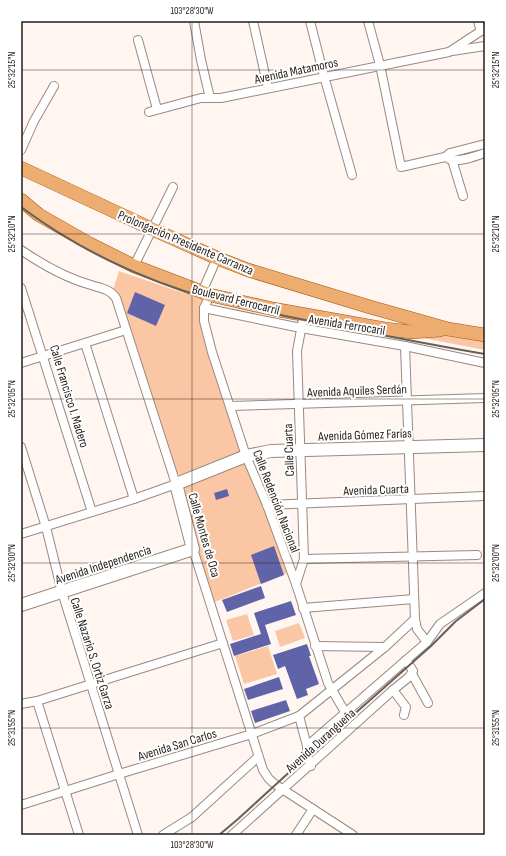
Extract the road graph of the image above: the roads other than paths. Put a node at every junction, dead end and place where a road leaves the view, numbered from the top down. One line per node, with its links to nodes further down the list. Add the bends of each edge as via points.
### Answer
1 (194, 21): 14 (street)
2 (252, 21): 13 (street)
3 (310, 21): 11 (street)
4 (368, 21): 10 (street)
5 (478, 21): 6 (street)
6 (483, 31): 9 (street, Avenida Matamoros)
7 (138, 40): 15 (street)
8 (485, 46): 9 (street, Avenida Matamoros)
9 (449, 52): 10 (street, Avenida Matamoros)
10 (380, 65): 11 (street, Avenida Matamoros); 20 (street, via 401,167)
11 (324, 76): 13 (street, Avenida Matamoros); 22 (street)
12 (54, 86): 18 (street)
13 (268, 88): 14 (street, Avenida Matamoros)
14 (210, 98): 15 (street, Avenida Matamoros)
15 (157, 109): 16 (street, Avenida Matamoros)
16 (148, 112)
17 (485, 144): 20 (street)
18 (21, 150)
19 (485, 153): 20 (street)
20 (449, 157): 24 (street)
21 (21, 168): 26 (main road, Prolongación Presidente Carranza)
22 (352, 175)
23 (173, 187): 26 (street)
24 (463, 196)
25 (21, 200): 29 (main road, Boulevard Ferrocarril, via 39,215)
26 (152, 229): 28 (main road, Prolongación Presidente Carranza); 29 (street)
27 (21, 250): 36 (street, Calle Montes de Oca, via 66,276 109,291 116,298)
28 (217, 258): 31 (street); 35 (main road, Prolongación Presidente Carranza, via 303,287)
29 (134, 266): 31 (main road, Boulevard Ferrocarril)
30 (21, 288): 40 (street, Calle Francisco I. Madero)
31 (206, 294): 32 (street); 33 (main road, Boulevard Ferrocarril)
32 (204, 308): 34 (street, Avenida Ferrocaril); 46 (street, Calle Redención Nacional, via 204,320)
33 (304, 314): 34 (street, Calle Cuarta); 35 (main road, Boulevard Ferrocarril, via 412,332)
34 (301, 328): 39 (street, Avenida Ferrocaril); 45 (street, Calle Cuarta, via 297,351)
35 (448, 329): 37 (main road)
36 (126, 330): 38 (street); 52 (street, Calle Montes de Oca)
37 (485, 335)
38 (85, 343): 40 (street); 54 (street)
39 (405, 346): 42 (street, Avenida Ferrocaril); 44 (street)
40 (43, 356): 41 (street); 58 (street, Calle Francisco I. Madero)
41 (21, 363)
42 (485, 363)
43 (485, 398): 44 (street, Avenida Aquiles Serdán)
44 (407, 400): 45 (street, Avenida Aquiles Serdán); 49 (street)
45 (299, 404): 46 (street, Avenida Aquiles Serdán); 50 (street, Calle Cuarta)
46 (230, 406): 51 (street, Calle Redención Nacional)
47 (485, 445): 49 (main road, Avenida Gómez Farías)
48 (21, 447): 59 (street, Calle Nazario S. Ortiz Garza)
49 (408, 447): 50 (main road, Avenida Gómez Farías); 55 (street)
50 (300, 450): 51 (main road, Avenida Gómez Farías, via 271,451); 56 (street, Calle Cuarta)
51 (246, 456): 52 (main road); 57 (street, Calle Redención Nacional)
52 (176, 484): 54 (street); 61 (main road, Calle Montes de Oca)
53 (485, 496): 55 (street, Avenida Cuarta)
54 (134, 499): 58 (street)
55 (410, 499): 56 (street, Avenida Cuarta); 63 (street)
56 (302, 504): 57 (street, Avenida Cuarta); 64 (street, Calle Cuarta)
57 (267, 505): 65 (street, Calle Redención Nacional)
58 (92, 512): 59 (street)
59 (46, 527): 60 (street); 66 (street, Calle Nazario S. Ortiz Garza)
60 (21, 534)
61 (193, 549): 66 (main road, Avenida Independencia); 73 (street, Calle Montes de Oca)
62 (477, 555): 63 (street)
63 (413, 556): 64 (street); 68 (street)
64 (304, 559): 65 (street, Calle Cuarta)
65 (296, 584): 70 (street, Calle Redención Nacional)
66 (62, 592): 69 (main road, Avenida Independencia); 78 (street, Calle Nazario S. Ortiz Garza)
67 (485, 593): 72 (street, Avenida Durangueña, via 440,624)
68 (414, 600): 70 (street); 71 (street)
69 (21, 605)
70 (303, 608): 74 (street, Calle Redención Nacional)
71 (415, 619): 72 (street, via 417,629); 75 (street, Avenida San Carlos)
72 (427, 642): 76 (street, Avenida Durangueña)
73 (223, 643): 78 (street); 87 (street, Calle Montes de Oca)
74 (315, 646): 75 (street); 79 (street, Calle Redención Nacional)
75 (385, 647): 79 (street, Avenida San Carlos)
76 (406, 660): 77 (street, via 413,671); 84 (street, Avenida Durangueña)
77 (412, 674): 80 (street, Avenida Durangueña); 82 (street)
78 (90, 684): 81 (street); 91 (street, Calle Nazario S. Ortiz Garza)
79 (332, 689): 84 (street, Calle Redención Nacional); 86 (street, Avenida San Carlos)
80 (393, 690): 85 (street, via 406,708); 90 (street, Avenida Durangueña)
81 (37, 701): 83 (street); 93 (street)
82 (428, 703)
83 (21, 704)
84 (345, 712): 88 (street, Avenida Durangueña)
85 (404, 715)
86 (300, 716): 87 (street, Avenida San Carlos); 88 (street)
87 (252, 734): 89 (street, Calle Montes de Oca); 91 (street, Avenida San Carlos)
88 (307, 746): 90 (street)
89 (258, 757): 92 (street, Calle Montes de Oca, via 269,779); 98 (street, via 192,817)
90 (311, 766): 92 (street, Avenida Durangueña)
91 (119, 774): 93 (street, Avenida San Carlos); 97 (street, Calle Nazario S. Ortiz Garza)
92 (284, 790): 95 (street, Calle Montes de Oca); 99 (street, Avenida Durangueña)
93 (65, 791): 94 (street, Avenida San Carlos); 96 (street)
94 (21, 805)
95 (313, 809): 100 (street); 101 (street, Calle Montes de Oca)
96 (79, 835)
97 (138, 835)
98 (163, 835)
99 (232, 835)
100 (296, 835)
101 (353, 835)

